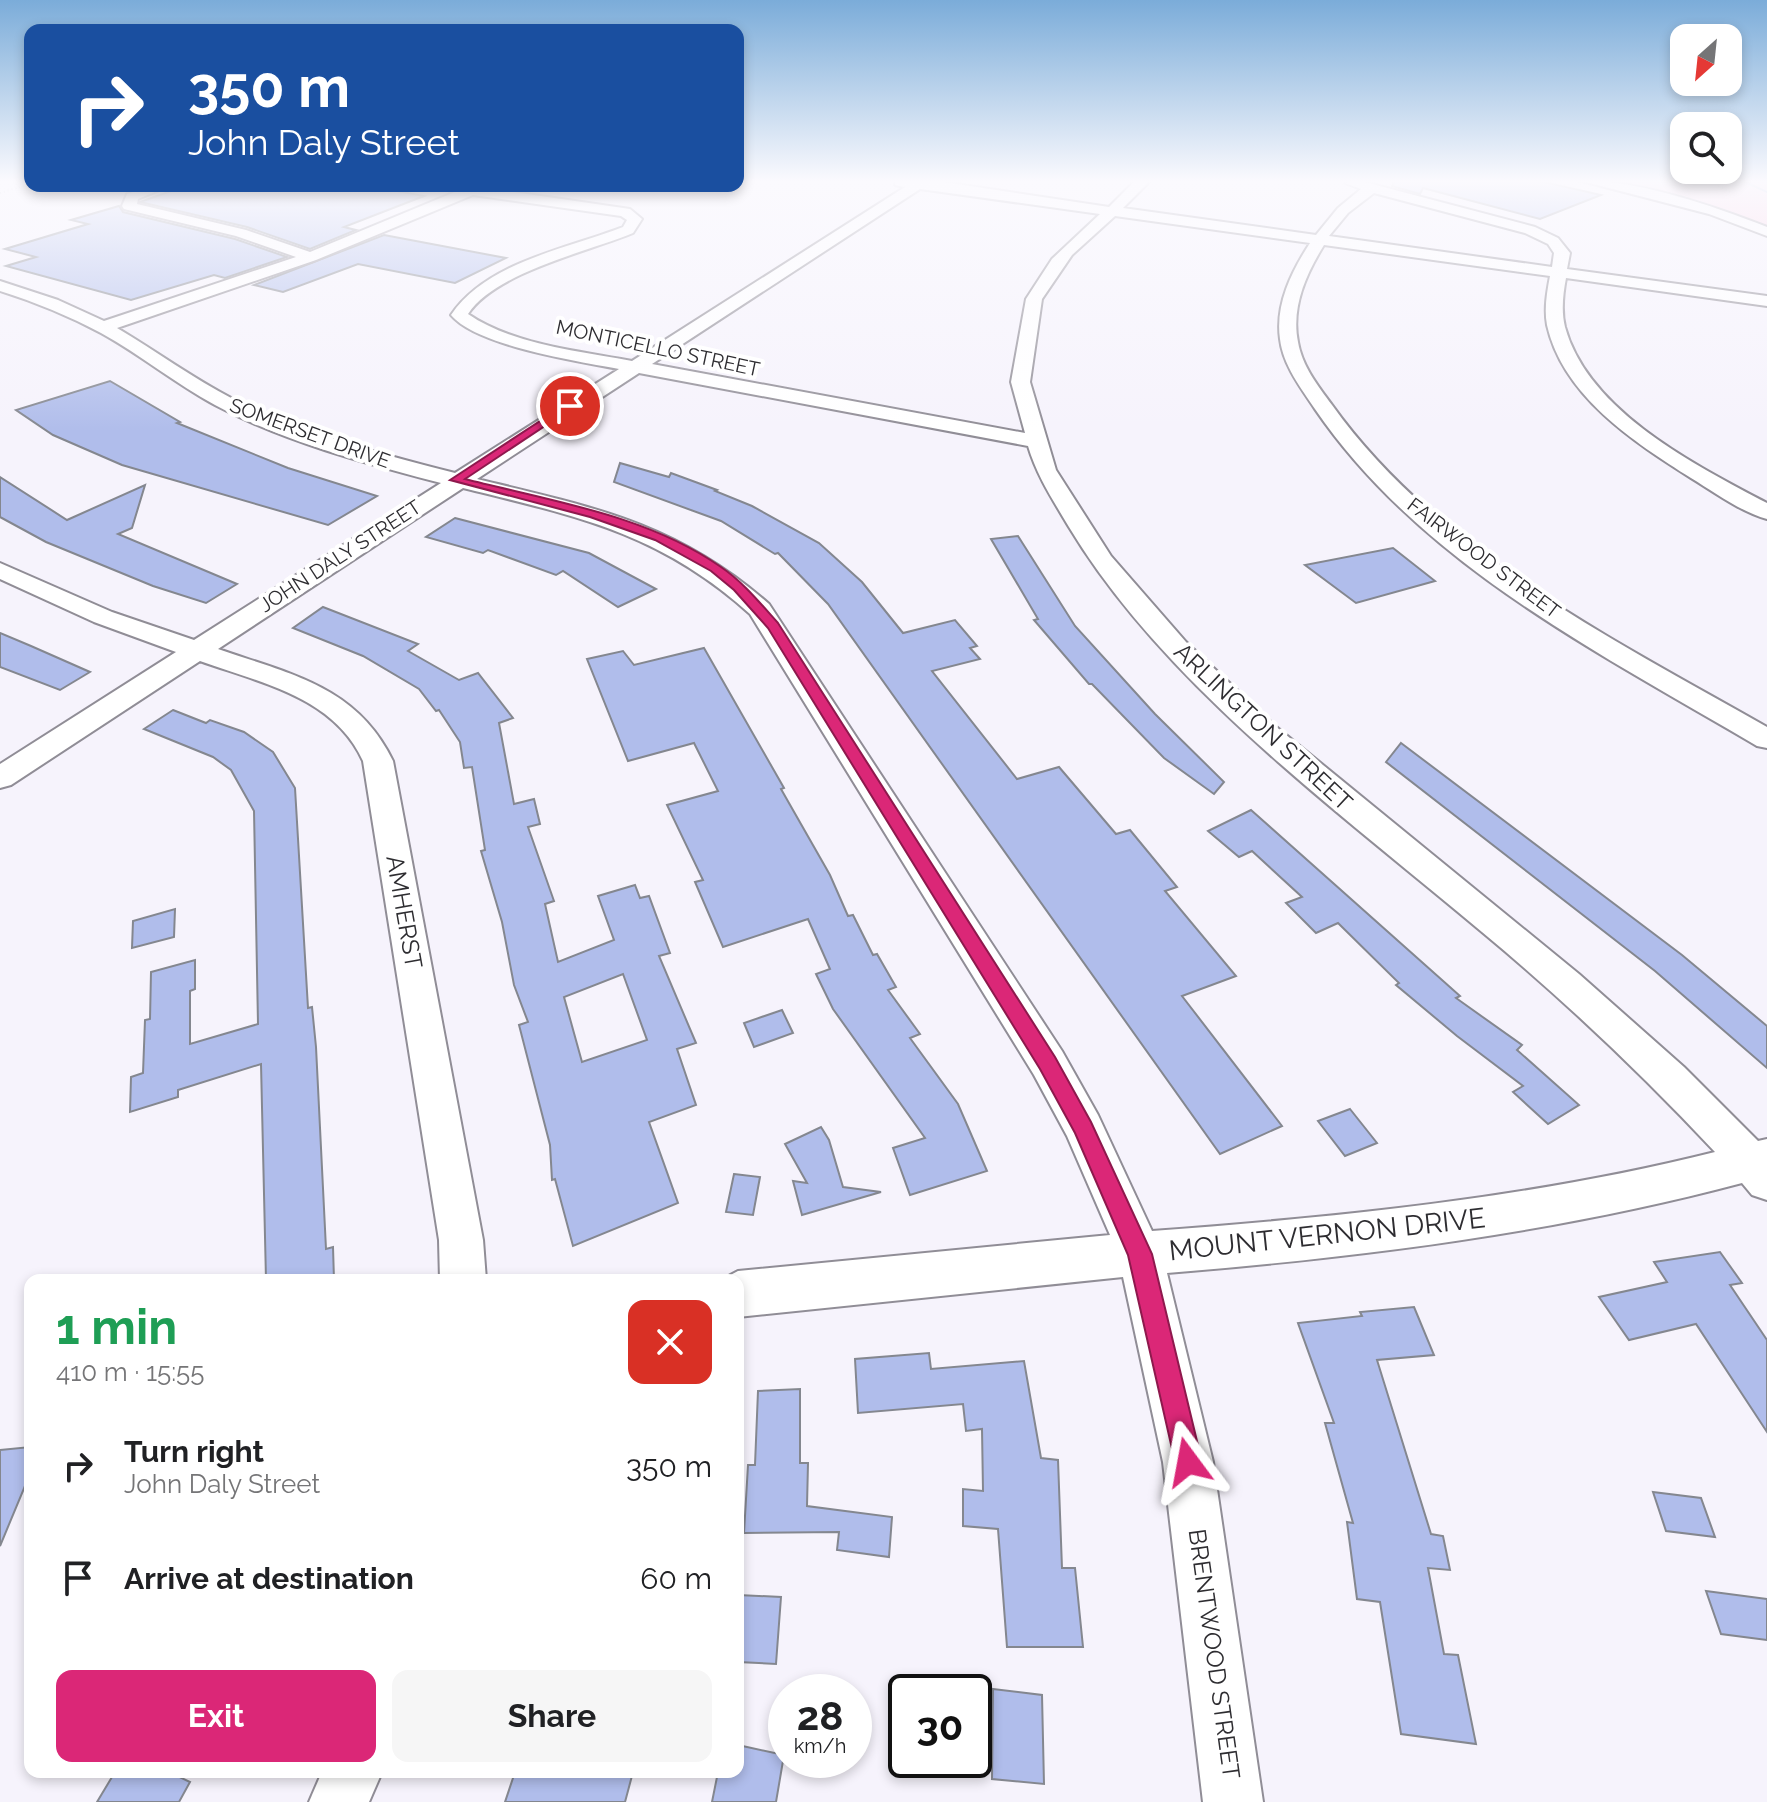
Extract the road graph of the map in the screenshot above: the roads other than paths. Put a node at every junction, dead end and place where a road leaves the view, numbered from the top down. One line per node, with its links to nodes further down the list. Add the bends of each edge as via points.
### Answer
1 (290, 264): 11 (street)
2 (538, 264): 12 (street, MONTICELLO STREET, via 472,299 459,315 476,328)
3 (792, 264): 12 (street, JOHN DALY STREET)
4 (1057, 264): 13 (street, ARLINGTON STREET, via 1028,316 1021,362)
5 (1306, 264): 18 (street, FAIRWOOD STREET, via 1290,300 1292,353 1346,440 1414,508 1511,583)
6 (1500, 264): 8 (street)
7 (1560, 264): 8 (street)
8 (1560, 272): 10 (street); 15 (street, via 1556,329 1591,391 1673,458)
9 (0, 286): 11 (street, SOMERSET DRIVE)
10 (1767, 301)
11 (102, 327): 14 (street, SOMERSET DRIVE, via 178,378 240,409 331,444)
12 (632, 366): 13 (street, MONTICELLO STREET, via 865,414); 14 (street, JOHN DALY STREET)
13 (1035, 441): 20 (street, ARLINGTON STREET, via 1077,525 1114,577 1210,683 1334,795 1578,994)
14 (456, 480): 17 (street, JOHN DALY STREET); 21 (street, BRENTWOOD STREET, via 660,537 715,569 760,609 1048,1063 1084,1128)
15 (1767, 512)
16 (0, 570): 17 (street, AMHERST, via 103,617)
17 (197, 650): 19 (street, JOHN DALY STREET); 22 (street, AMHERST, via 313,692 342,711 368,738 381,777)
18 (1767, 739)
19 (0, 778)
20 (1762, 1167): 21 (street, MOUNT VERNON DRIVE, via 1480,1218)
21 (1140, 1254): 23 (street, MOUNT VERNON DRIVE); 26 (street, BRENTWOOD STREET, via 1188,1462)
22 (463, 1274)
23 (744, 1293)
24 (349, 1778): 25 (street)
25 (339, 1802)
26 (1233, 1802)

